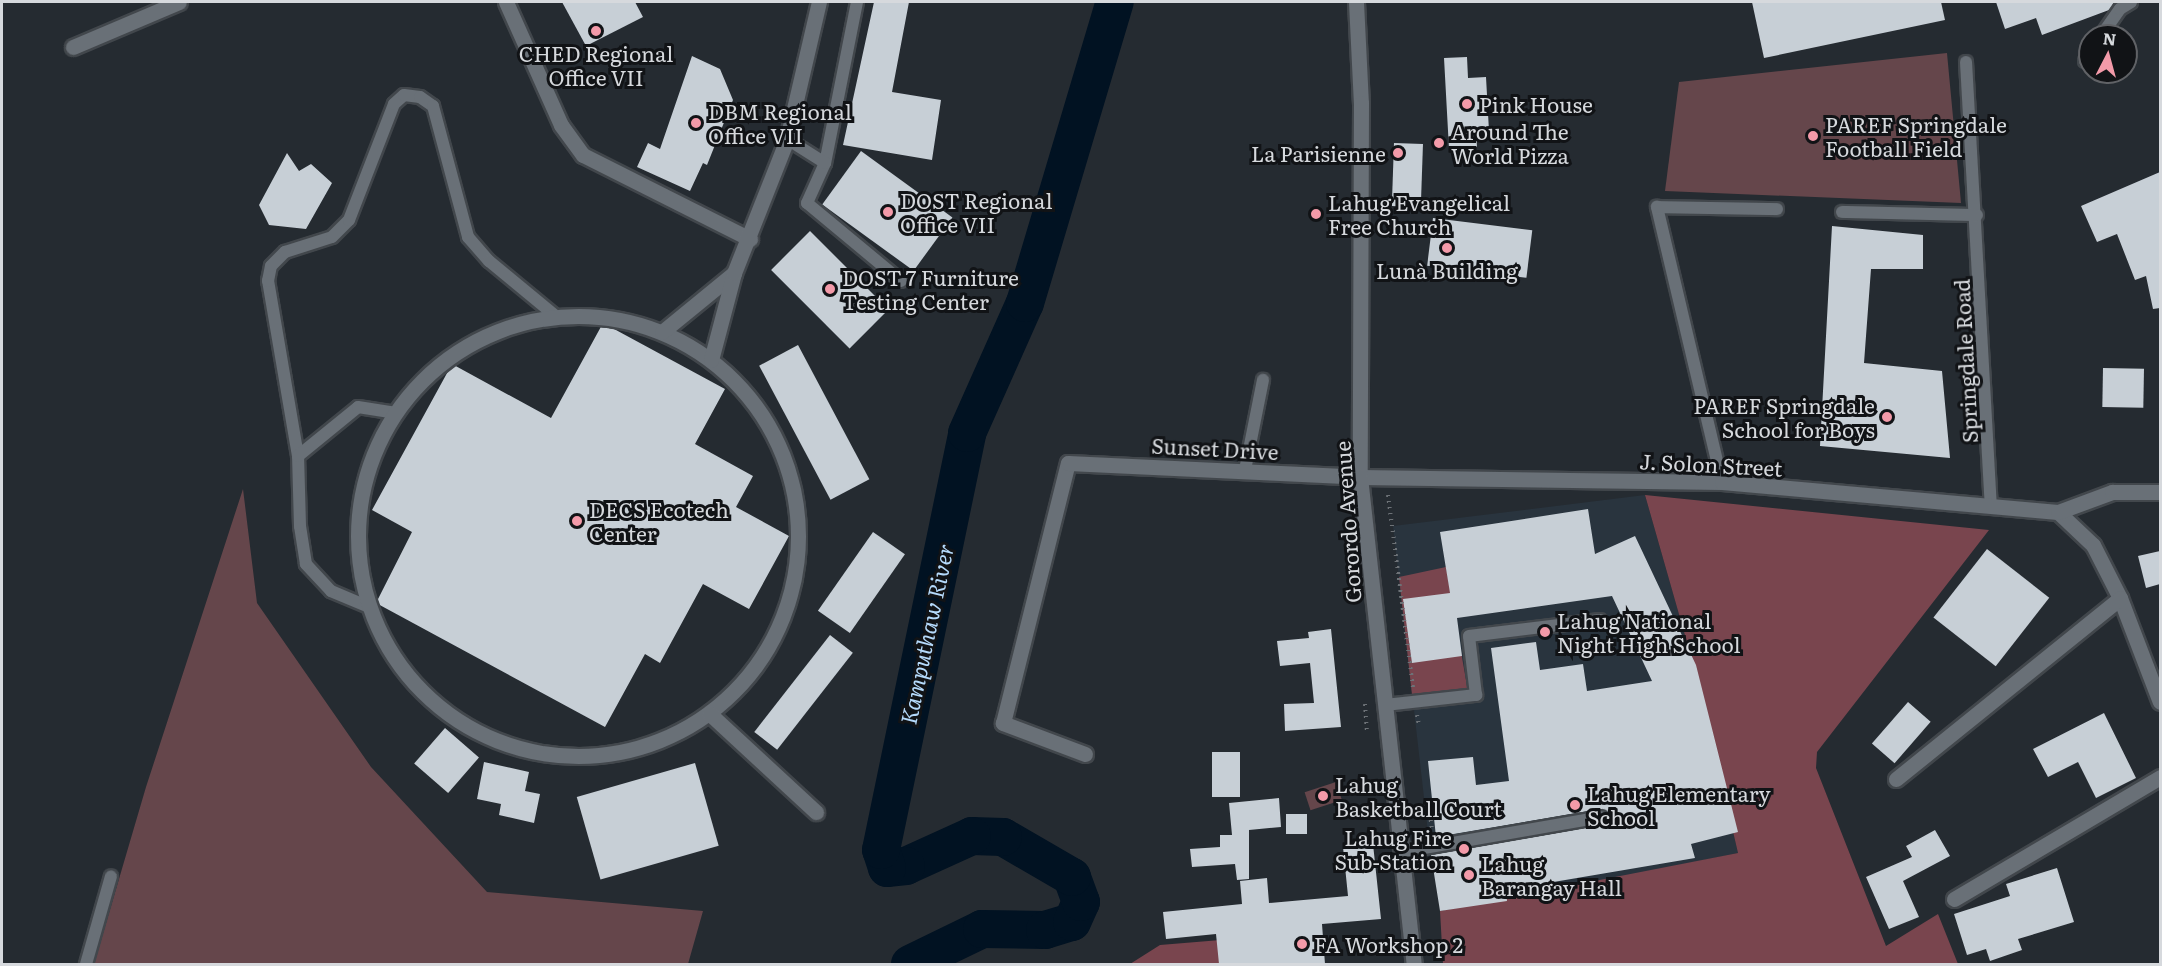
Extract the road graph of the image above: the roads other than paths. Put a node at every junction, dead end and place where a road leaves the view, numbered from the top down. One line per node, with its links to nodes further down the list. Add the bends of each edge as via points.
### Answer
1 (179, 2): 8 (street)
2 (506, 2): 15 (street, via 561,125 582,155)
3 (819, 2): 10 (street)
4 (857, 2): 11 (lane)
5 (1356, 2): 25 (street, Gorordo Avenue, via 1361,103)
6 (2131, 2): 7 (lane)
7 (2109, 24)
8 (74, 47)
9 (1966, 62): 14 (lane, Springdale Road)
10 (787, 139): 11 (lane); 15 (street)
11 (825, 163): 17 (lane, via 807,203)
12 (1777, 209): 26 (lane, via 1657,207)
13 (1842, 212): 14 (lane)
14 (1977, 214): 28 (lane, Springdale Road)
15 (750, 239): 16 (street)
16 (734, 273): 19 (street); 20 (street)
17 (901, 281)
18 (557, 317): 19 (street, via 610,319); 22 (street, via 506,329 458,352 417,386); 23 (lane, via 489,261 468,237 433,106 420,97 404,95 394,104 349,220 332,237 285,252 271,266 268,281)
19 (662, 332): 20 (street)
20 (711, 360): 35 (street, via 749,397 778,442 795,492 799,544 791,597 770,645 739,688)
21 (1263, 380): 24 (lane)
22 (395, 413): 23 (lane, via 358,407); 31 (street, via 374,452 360,503 358,556)
23 (298, 456): 31 (lane, via 300,526 306,564 331,591)
24 (1245, 470): 25 (street, Sunset Drive); 36 (street, Sunset Drive, via 1068,463 1003,723)
25 (1360, 477): 26 (street, J. Solon Street); 34 (street, Gorordo Avenue)
26 (1722, 482): 28 (street, J. Solon Street)
27 (2160, 492): 29 (street, J. Solon Street, via 2112,492)
28 (1991, 507): 29 (street, J. Solon Street)
29 (2058, 512): 30 (street, via 2093,545)
30 (2120, 598): 33 (street); 38 (street)
31 (369, 607): 35 (street, via 393,655 427,696 470,727 519,747 571,755 624,751 674,734)
32 (1600, 620): 34 (lane, via 1469,636 1476,695)
33 (2160, 702)
34 (1385, 705): 41 (street, Gorordo Avenue)
35 (709, 713): 39 (street)
36 (1085, 754)
37 (2160, 777): 43 (street)
38 (1896, 779)
39 (816, 812)
40 (1601, 817): 41 (lane)
41 (1401, 852): 45 (street, Gorordo Avenue)
42 (111, 876): 44 (lane)
43 (1954, 899)
44 (86, 964)
45 (1414, 964)

